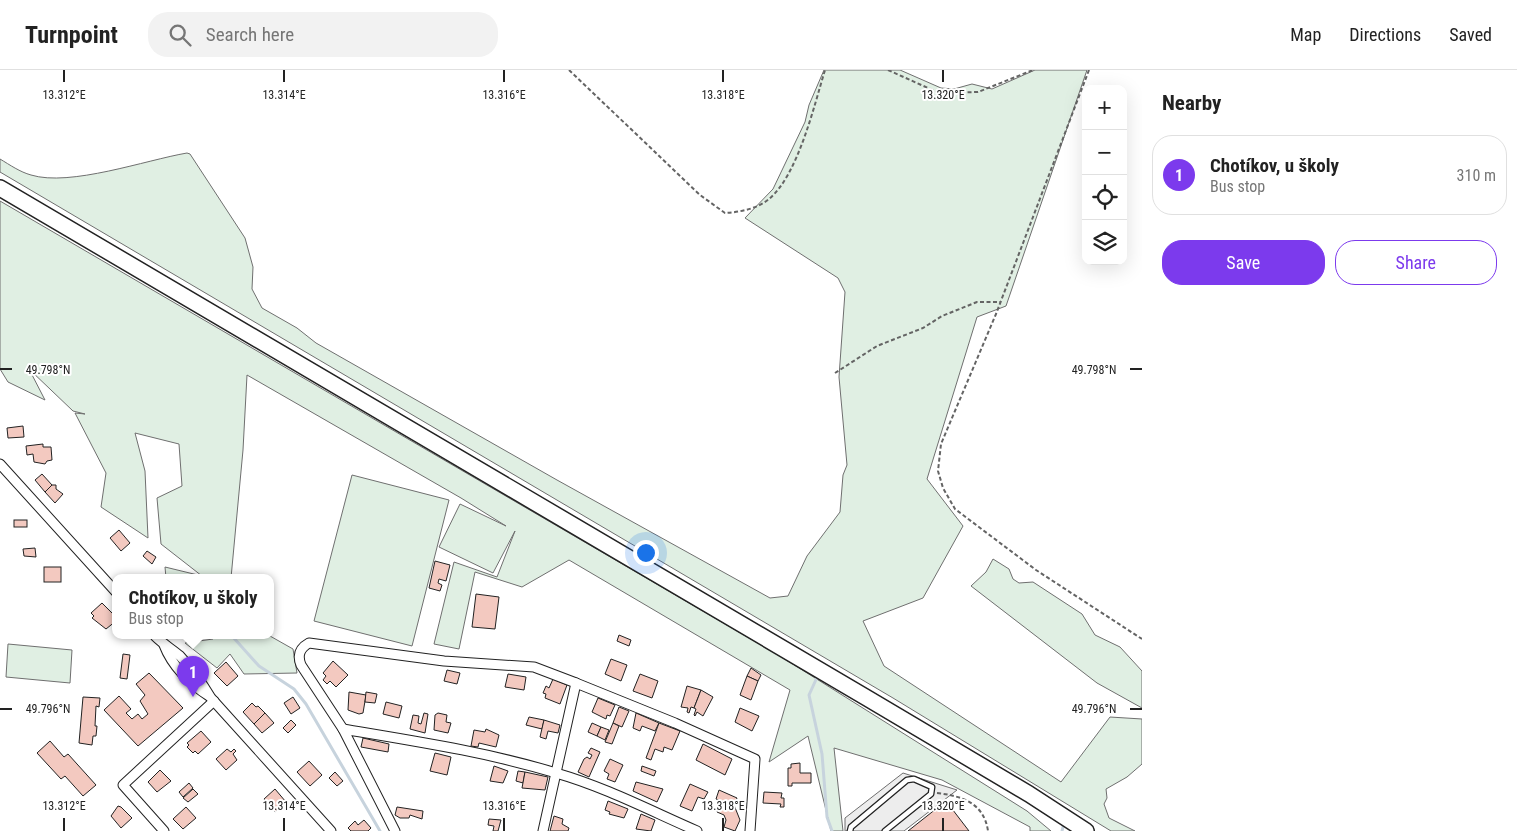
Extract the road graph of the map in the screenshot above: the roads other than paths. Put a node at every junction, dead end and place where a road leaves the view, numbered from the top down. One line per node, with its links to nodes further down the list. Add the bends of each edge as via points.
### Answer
1 (0, 188): 17 (main road, via 876,703)
2 (0, 464): 3 (street)
3 (112, 588)
4 (158, 639): 6 (street, via 195,687)
5 (576, 683): 7 (street, via 534,668 444,661 309,643 301,649 301,665); 8 (street); 14 (street, via 755,759)
6 (213, 700): 9 (street, via 123,785); 10 (street)
7 (343, 729): 8 (street); 11 (street)
8 (556, 773): 12 (street); 13 (street)
9 (164, 831)
10 (331, 831)
11 (395, 831)
12 (544, 831)
13 (697, 831)
14 (750, 831)
15 (850, 831): 16 (lane, via 851,826 909,779 932,787 932,792)
16 (885, 831)
17 (1086, 831)

